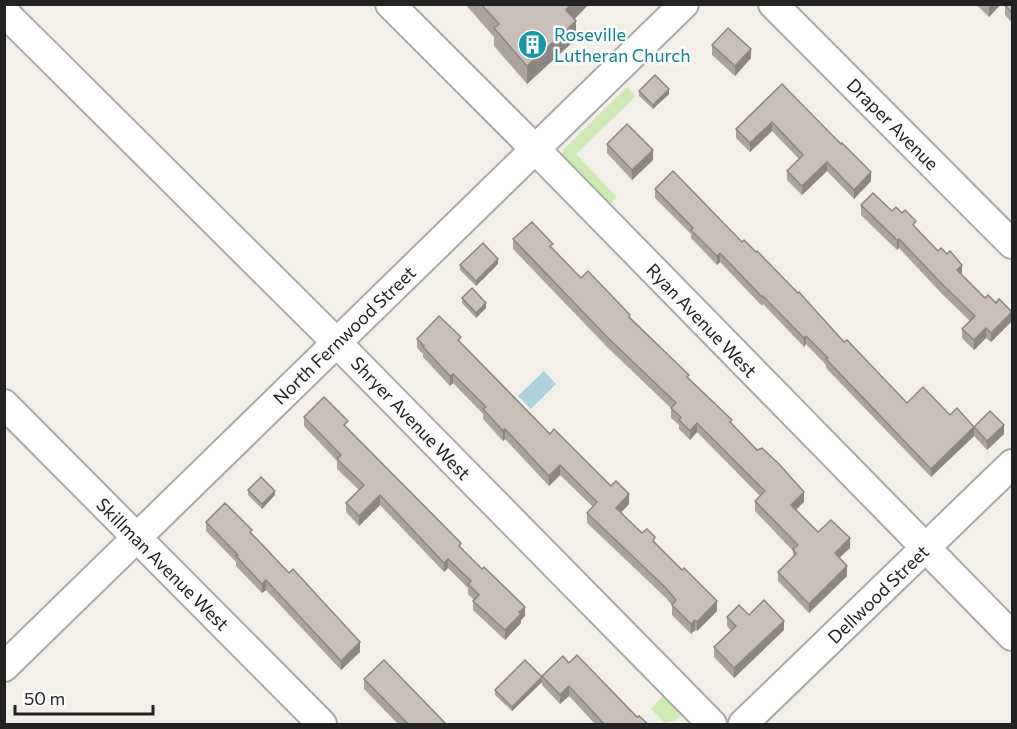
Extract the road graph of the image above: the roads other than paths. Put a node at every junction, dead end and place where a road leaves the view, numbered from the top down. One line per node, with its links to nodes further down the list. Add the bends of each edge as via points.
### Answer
1 (390, 4): 5 (street, Ryan Avenue West)
2 (684, 4): 5 (street, North Fernwood Street)
3 (773, 4): 6 (street, Draper Avenue)
4 (4, 12): 7 (street, Shryer Avenue West)
5 (535, 149): 7 (street, North Fernwood Street); 11 (street, Ryan Avenue West)
6 (1012, 244)
7 (336, 342): 10 (street, North Fernwood Street); 15 (street, Shryer Avenue West)
8 (4, 404): 10 (street, Skillman Avenue West)
9 (1012, 464): 11 (street, Dellwood Street)
10 (137, 538): 13 (street, North Fernwood Street); 14 (street, Skillman Avenue West)
11 (926, 549): 12 (street, Ryan Avenue West); 16 (street, Dellwood Street)
12 (1012, 636)
13 (4, 667)
14 (322, 724)
15 (712, 724)
16 (743, 724)

